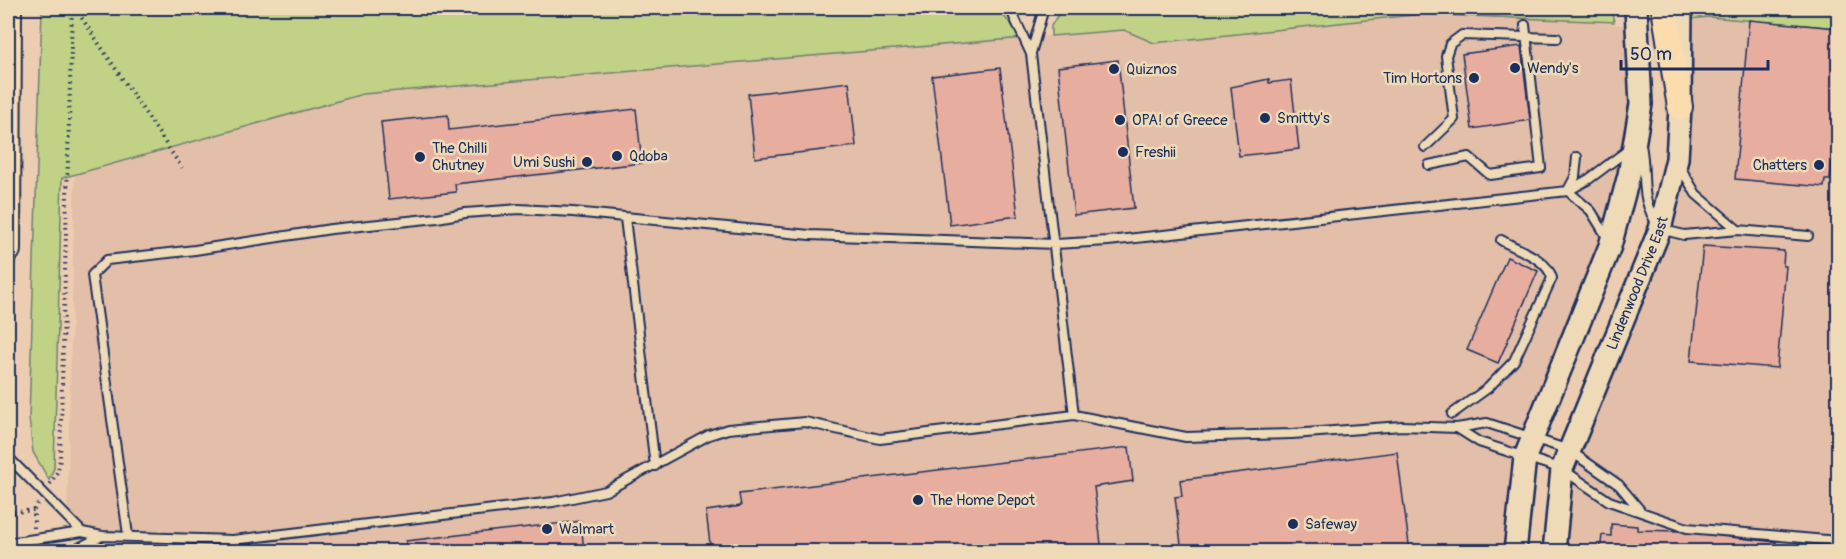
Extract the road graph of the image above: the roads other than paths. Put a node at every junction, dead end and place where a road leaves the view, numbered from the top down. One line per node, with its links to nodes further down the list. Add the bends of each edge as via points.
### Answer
1 (19, 8): 7 (main road)
2 (1010, 8): 11 (lane)
3 (1044, 8): 11 (lane)
4 (1636, 8): 13 (street, via 1641,104)
5 (1664, 8): 12 (main road)
6 (1681, 8): 12 (street, Lindenwood Drive East)
7 (9, 19): 26 (main road)
8 (1525, 25): 9 (lane)
9 (1526, 38): 10 (lane); 14 (lane, via 1462,35 1450,44 1446,56 1454,119); 17 (lane, via 1541,168 1490,175 1469,157)
10 (1557, 38)
11 (1031, 54): 24 (lane)
12 (1680, 106): 16 (street, Lindenwood Drive East)
13 (1636, 137): 18 (lane, via 1623,156); 20 (lane, via 1644,158 1646,201); 25 (street)
14 (1425, 147)
15 (1577, 157): 18 (lane, via 1575,177)
16 (1677, 159): 20 (street, Lindenwood Drive East); 21 (lane, via 1696,194)
17 (1429, 165)
18 (1568, 192): 24 (lane, via 1157,237); 25 (lane, via 1592,211)
19 (626, 218): 24 (lane, via 810,235); 33 (lane); 36 (lane, via 519,209 465,213 107,260 92,275)
20 (1660, 229): 21 (lane, via 1692,235); 32 (street, Lindenwood Drive East)
21 (1738, 230): 22 (lane)
22 (1808, 236)
23 (1501, 240): 27 (lane, via 1540,261 1550,269 1552,278 1514,361 1488,388)
24 (1055, 244): 28 (lane)
25 (1611, 246): 30 (street)
26 (8, 250)
27 (1452, 414)
28 (1074, 415): 29 (lane, via 1186,437 1402,426); 33 (lane, via 880,439 805,422 728,429)
29 (1457, 428): 30 (lane, via 1479,442); 30 (lane, via 1487,423)
30 (1529, 448): 32 (lane); 32 (lane); 41 (street)
31 (8, 457): 35 (lane)
32 (1565, 460): 34 (lane, via 1619,485); 34 (lane, via 1609,501); 42 (street, Lindenwood Drive East)
33 (656, 466): 36 (lane, via 606,491 553,502 233,540)
34 (1640, 510): 38 (lane, via 1687,528)
35 (82, 532): 37 (lane); 39 (lane)
36 (128, 535): 37 (lane)
37 (102, 536): 40 (lane)
38 (1839, 541)
39 (8, 543)
40 (70, 552)
41 (1515, 552)
42 (1554, 552)

